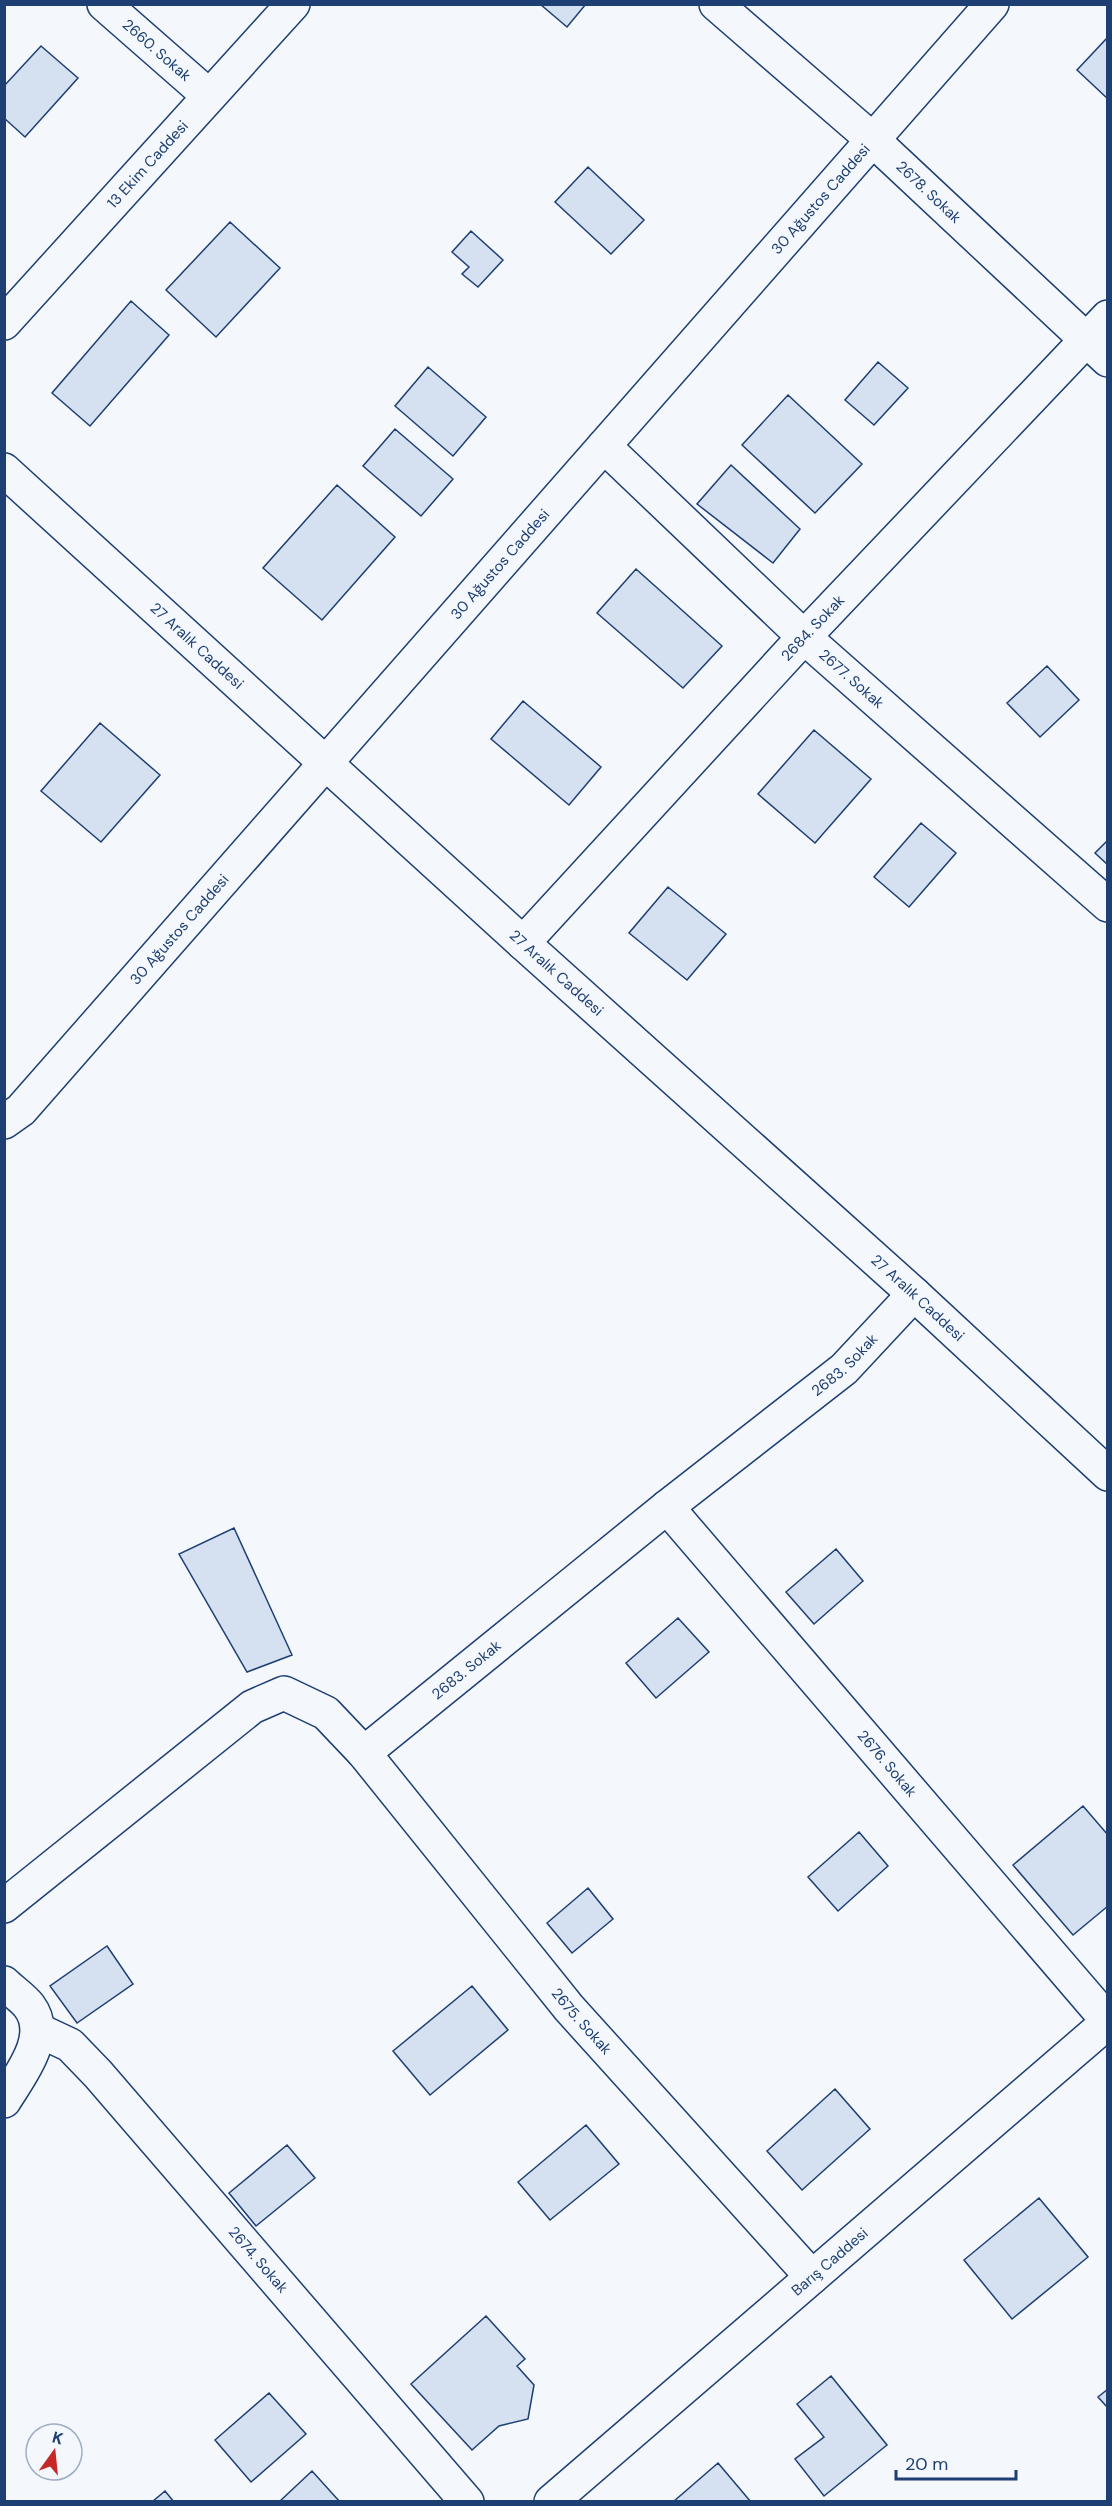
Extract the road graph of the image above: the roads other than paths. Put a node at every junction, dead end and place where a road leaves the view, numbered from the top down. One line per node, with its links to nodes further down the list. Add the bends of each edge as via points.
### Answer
1 (104, 4): 5 (street, 2660. Sokak)
2 (293, 4): 5 (street, 13 Ekim Caddesi)
3 (716, 4): 6 (street, 2678. Sokak)
4 (992, 4): 6 (street, 30 Ağustos Caddesi)
5 (209, 96): 8 (street, 13 Ekim Caddesi)
6 (873, 140): 9 (street, 2678. Sokak); 10 (street, 30 Ağustos Caddesi)
7 (1107, 317): 9 (street, 2684. Sokak)
8 (4, 324)
9 (1097, 351): 12 (street, 2684. Sokak)
10 (604, 446): 12 (street, 2677. Sokak); 13 (street, 30 Ağustos Caddesi)
11 (4, 470): 13 (street, 27 Aralık Caddesi)
12 (804, 637): 14 (street, 2677. Sokak); 15 (street, 2684. Sokak)
13 (326, 763): 15 (street, 27 Aralık Caddesi); 16 (street, 30 Ağustos Caddesi, via 21,1110)
14 (1107, 905)
15 (523, 943): 17 (street, 27 Aralık Caddesi)
16 (4, 1122)
17 (914, 1294): 18 (street, 27 Aralık Caddesi); 19 (street, 2683. Sokak, via 844,1369)
18 (1107, 1474)
19 (667, 1507): 20 (street, 2683. Sokak); 23 (street, 2676. Sokak)
20 (364, 1753): 21 (street, via 326,1713 284,1693 262,1702); 26 (street, 2675. Sokak, via 569,2008)
21 (4, 1906)
22 (4, 1983): 24 (street, via 30,2007)
23 (1107, 2021): 26 (street, Barış Caddesi)
24 (38, 2030): 25 (street, via 31,2056); 28 (street, 2674. Sokak, via 70,2045 98,2074)
25 (4, 2100)
26 (812, 2277): 27 (street, Barış Caddesi)
27 (563, 2498)
28 (467, 2502)

